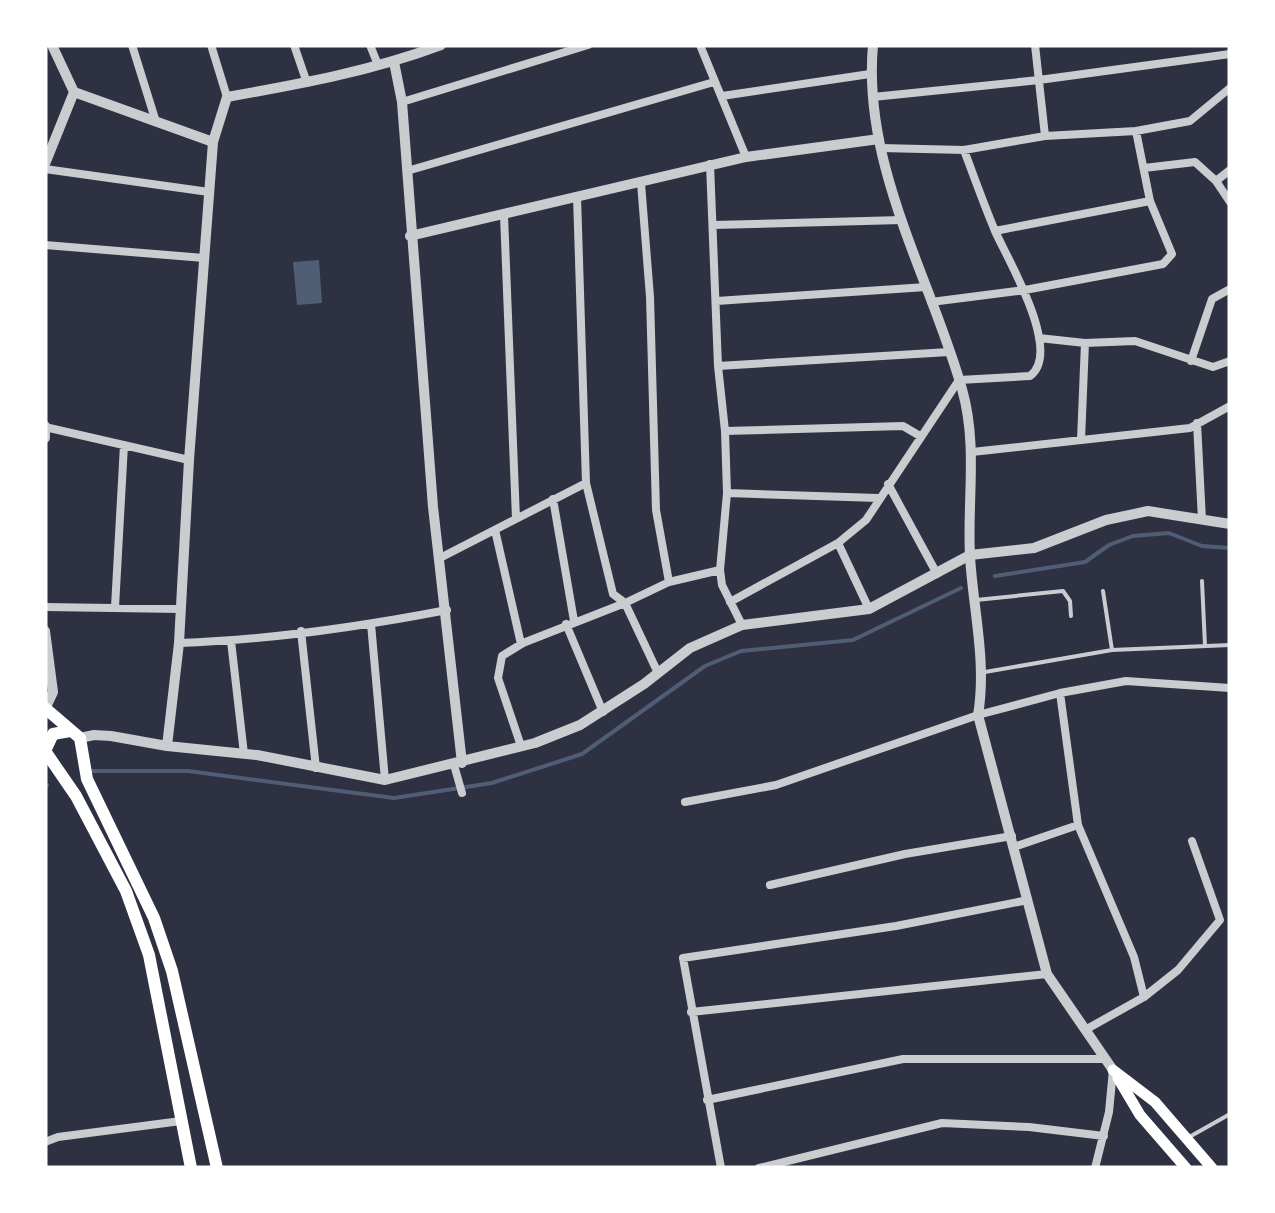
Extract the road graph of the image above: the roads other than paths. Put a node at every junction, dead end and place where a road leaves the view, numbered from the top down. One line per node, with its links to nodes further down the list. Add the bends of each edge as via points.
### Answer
1 (52, 45): 19 (street)
2 (132, 45): 24 (street)
3 (211, 45): 21 (street)
4 (294, 45): 17 (street)
5 (370, 45): 13 (street)
6 (441, 45): 12 (street)
7 (588, 45): 23 (street)
8 (700, 45): 16 (street)
9 (873, 45): 14 (street)
10 (1035, 45): 15 (street)
11 (1230, 54): 15 (street)
12 (394, 62): 13 (street); 23 (street)
13 (378, 65): 17 (street)
14 (870, 74): 20 (street); 22 (street)
15 (1039, 80): 22 (street); 26 (street)
16 (714, 82): 20 (street); 35 (street)
17 (307, 83): 21 (street)
18 (1230, 88): 25 (street, via 1190,121)
19 (74, 92): 24 (street); 32 (street)
20 (722, 96): 30 (street)
21 (227, 97): 27 (street)
22 (874, 97): 28 (street)
23 (402, 102): 35 (street)
24 (156, 124): 27 (street)
25 (1136, 131): 26 (street); 33 (street)
26 (1044, 136): 29 (street)
27 (213, 142): 38 (street)
28 (880, 143): 29 (street); 30 (street); 43 (street)
29 (964, 150): 45 (street)
30 (746, 156): 31 (street)
31 (710, 164): 37 (street); 44 (street)
32 (45, 166): 38 (street)
33 (1144, 168): 36 (street, via 1194,162); 40 (street)
34 (1230, 170): 36 (street)
35 (408, 171): 46 (street)
36 (1216, 181): 41 (street)
37 (641, 183): 39 (street); 86 (street, via 656,510)
38 (210, 192): 48 (street)
39 (577, 196): 42 (street); 71 (street)
40 (1150, 201): 45 (street); 51 (street, via 1172,254 1163,264)
41 (1230, 202)
42 (504, 215): 46 (street); 76 (street)
43 (902, 220): 44 (street); 49 (street)
44 (714, 225): 52 (street)
45 (995, 231): 51 (street)
46 (410, 236): 82 (street)
47 (45, 245): 48 (street)
48 (204, 258): 70 (street)
49 (926, 287): 52 (street); 53 (street)
50 (1230, 289): 57 (street, via 1212,299)
51 (1025, 290): 53 (street); 54 (street)
52 (717, 301): 59 (street)
53 (931, 302): 56 (street)
54 (1039, 338): 55 (street); 60 (street, via 1040,364 1030,376)
55 (1085, 343): 57 (street, via 1135,341); 67 (street)
56 (949, 352): 59 (street); 60 (street)
57 (1191, 361): 58 (street)
58 (1230, 362)
59 (718, 366): 64 (street)
60 (958, 380): 65 (street); 69 (street)
61 (1230, 406): 62 (street)
62 (1197, 423): 67 (street); 77 (street)
63 (45, 427): 66 (street); 68 (street)
64 (725, 431): 65 (street, via 903,426); 73 (street)
65 (920, 436): 72 (street)
66 (45, 438)
67 (1082, 440): 69 (street)
68 (124, 445): 70 (street); 92 (street)
69 (972, 452): 81 (street)
70 (189, 460): 93 (street)
71 (586, 483): 75 (street); 90 (street, via 613,594)
72 (888, 484): 74 (street); 84 (street)
73 (727, 493): 74 (street); 83 (street)
74 (878, 498): 80 (street, via 866,520)
75 (553, 500): 76 (street); 97 (street)
76 (516, 519): 79 (street)
77 (1202, 520): 78 (street); 81 (street, via 1148,511 1034,548)
78 (1230, 524)
79 (495, 530): 82 (street); 104 (street)
80 (838, 543): 89 (street); 94 (street)
81 (970, 555): 84 (street); 88 (street)
82 (438, 559): 95 (street)
83 (720, 570): 86 (street); 89 (street)
84 (937, 574): 94 (street)
85 (1202, 581): 106 (lane)
86 (669, 582): 90 (street)
87 (1104, 592): 107 (lane)
88 (976, 600): 96 (lane, via 1063,590); 109 (street)
89 (730, 602): 99 (street)
90 (624, 603): 97 (street); 108 (street)
91 (45, 607): 92 (street)
92 (115, 607): 93 (street)
93 (181, 608): 103 (street)
94 (869, 608): 99 (street)
95 (446, 610): 98 (street); 123 (street)
96 (1072, 616)
97 (570, 623): 104 (street); 113 (street)
98 (371, 624): 101 (street); 124 (street)
99 (742, 625): 108 (street, via 690,648)
100 (45, 631): 112 (street, via 53,692)
101 (300, 632): 102 (street); 122 (street)
102 (231, 641): 103 (street); 119 (street)
103 (179, 644): 116 (street)
104 (521, 644): 117 (street, via 502,656 498,678)
105 (1230, 645): 106 (lane)
106 (1205, 647): 107 (lane)
107 (1112, 650): 109 (lane)
108 (658, 673): 113 (street)
109 (980, 673): 114 (street)
110 (1230, 688): 111 (street, via 1126,682)
111 (1060, 693): 114 (street); 127 (street)
112 (45, 708): 115 (main road)
113 (603, 712): 117 (street)
114 (978, 715): 126 (street, via 776,785); 129 (street)
115 (75, 735): 116 (street); 118 (main road, via 53,734); 120 (main road)
116 (167, 746): 119 (street)
117 (521, 746): 123 (street)
118 (45, 751): 121 (main road)
119 (244, 754): 122 (street)
120 (82, 757): 121 (main road, via 73,766); 140 (main road, via 172,971)
121 (56, 766): 141 (main road, via 126,891 149,955)
122 (316, 768): 124 (street)
123 (457, 768): 124 (street); 125 (street)
124 (385, 780)
125 (462, 794)
126 (686, 802)
127 (1078, 825): 129 (street); 133 (street, via 1134,956)
128 (1192, 841): 133 (street, via 1220,920 1178,970)
129 (1013, 842): 130 (street, via 904,854); 131 (street)
130 (770, 885)
131 (1028, 900): 132 (street); 134 (street, via 684,958)
132 (1048, 974): 134 (street); 135 (street)
133 (1144, 997): 135 (street)
134 (691, 1012): 138 (street)
135 (1085, 1030): 136 (street)
136 (1105, 1059): 137 (street); 138 (street, via 903,1060)
137 (1113, 1070): 142 (street); 143 (main road, via 1155,1102); 150 (main road, via 1140,1115)
138 (707, 1100): 147 (street)
139 (1230, 1114): 143 (lane)
140 (203, 1115): 141 (main road); 146 (main road)
141 (180, 1122): 144 (street); 145 (main road)
142 (1104, 1136): 148 (street, via 942,1123); 149 (street)
143 (1186, 1138): 151 (main road)
144 (45, 1142)
145 (191, 1168)
146 (217, 1168)
147 (720, 1168)
148 (759, 1168)
149 (1094, 1168)
150 (1186, 1168)
151 (1212, 1168)

